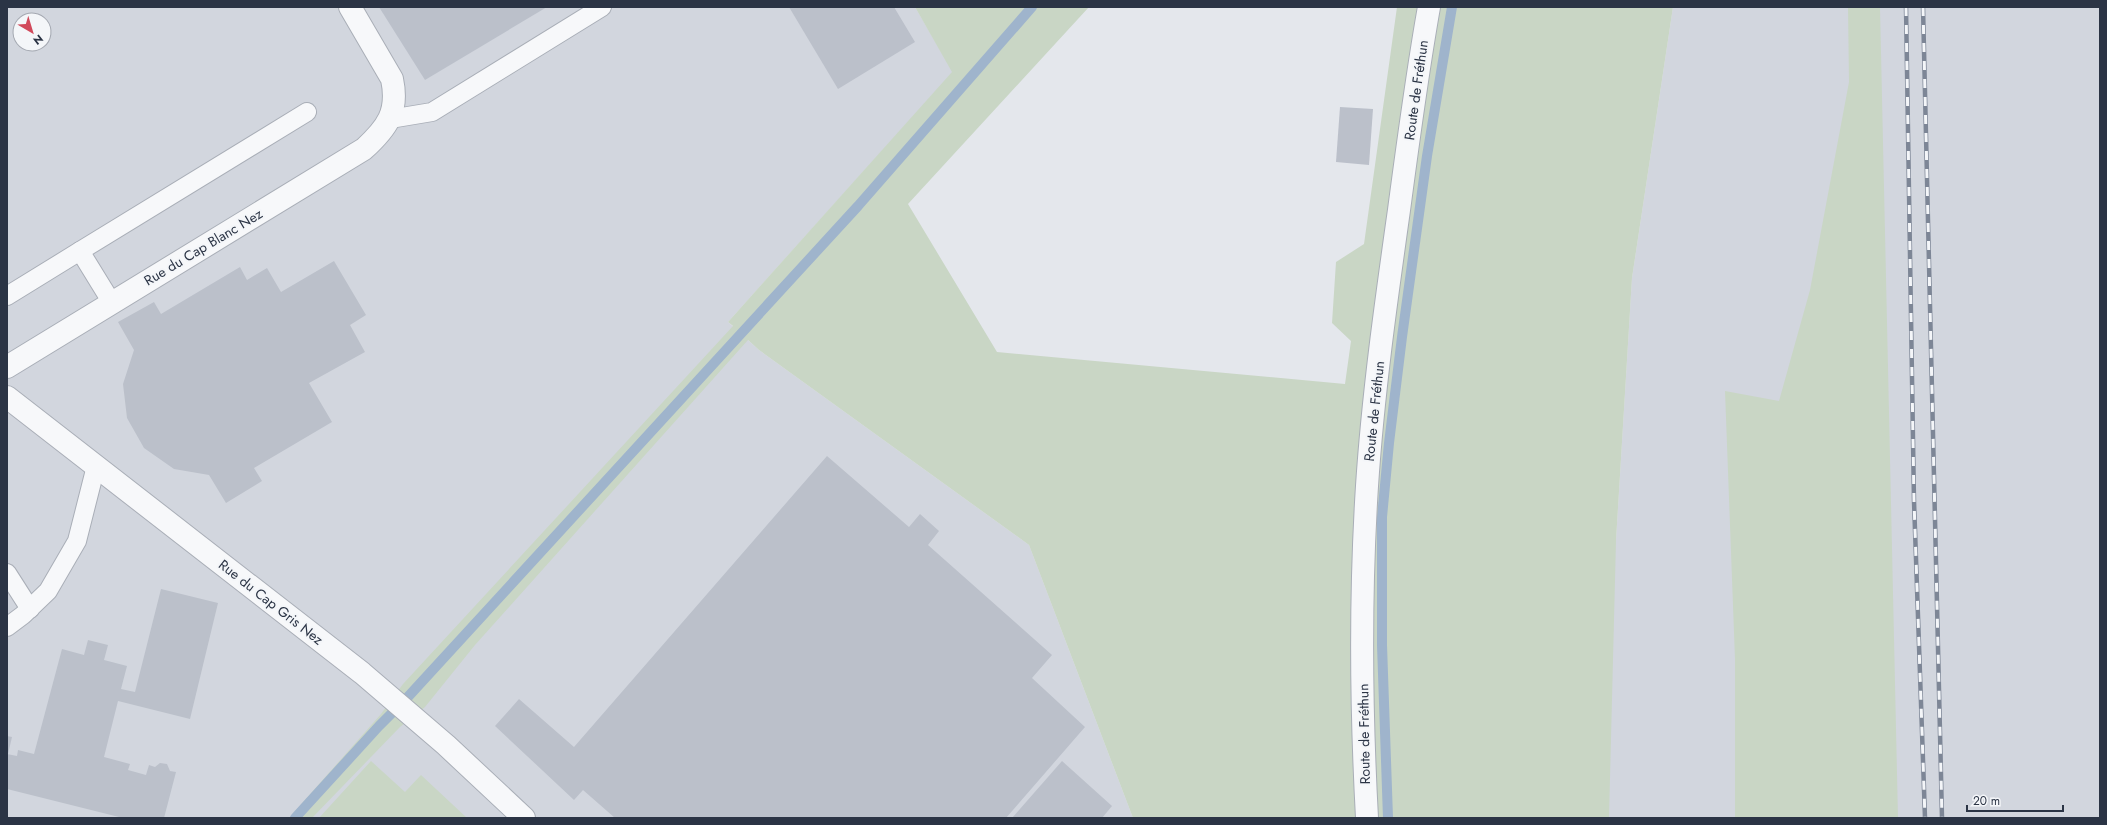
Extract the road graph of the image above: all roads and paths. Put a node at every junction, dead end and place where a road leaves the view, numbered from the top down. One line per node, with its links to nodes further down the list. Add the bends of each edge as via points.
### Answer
1 (350, 7): 5 (street, via 392,79 395,92)
2 (602, 7): 5 (lane, via 432,112)
3 (1429, 7): 16 (street, Route de Fréthun, via 1386,300 1367,488 1363,737)
4 (307, 112): 6 (lane)
5 (390, 119): 8 (street, Rue du Cap Blanc Nez, via 384,130 364,149)
6 (80, 251): 7 (lane); 8 (lane)
7 (7, 296)
8 (112, 302): 9 (street, Rue du Cap Blanc Nez)
9 (7, 367)
10 (7, 397): 11 (street, Rue du Cap Gris Nez)
11 (96, 466): 13 (lane, via 77,541 48,591); 15 (street, Rue du Cap Gris Nez, via 362,673 446,745)
12 (7, 573): 13 (lane)
13 (30, 610): 14 (lane)
14 (7, 627)
15 (524, 818)
16 (1367, 818)

